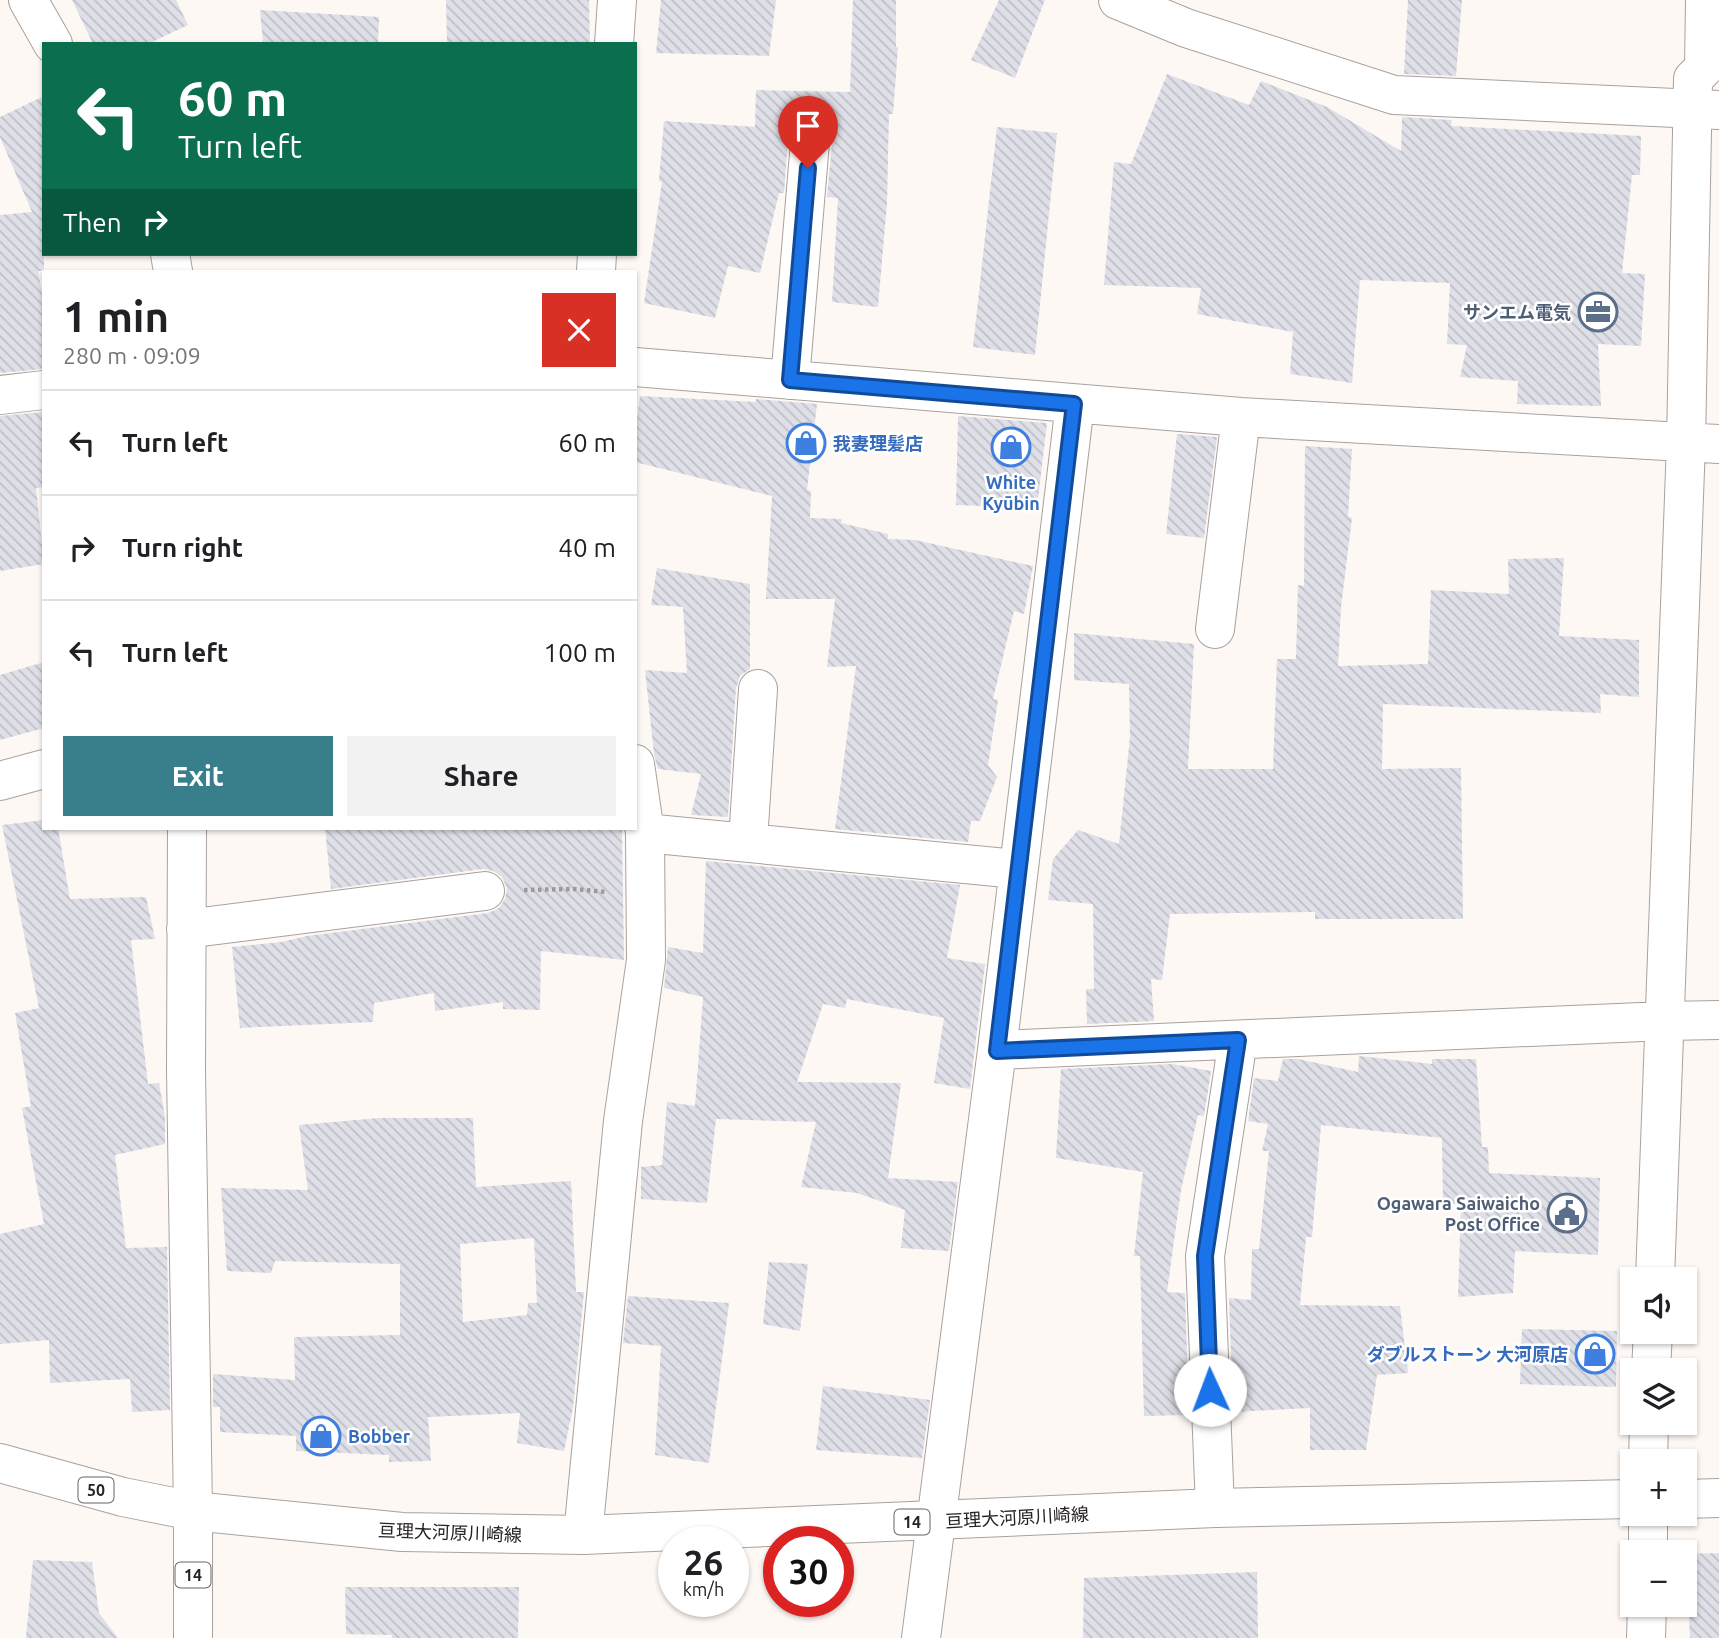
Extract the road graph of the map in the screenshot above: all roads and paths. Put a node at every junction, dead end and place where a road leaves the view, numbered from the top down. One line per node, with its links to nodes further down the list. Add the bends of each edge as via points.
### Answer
1 (28, 0): 6 (street)
2 (617, 0): 7 (street)
3 (1118, 0): 8 (street, via 1186,28 1394,95)
4 (1684, 0): 8 (street, via 1682,71)
5 (1705, 0): 8 (street)
6 (52, 42)
7 (614, 42)
8 (1702, 99): 16 (street)
9 (810, 142): 11 (street)
10 (637, 367): 11 (street)
11 (790, 380): 14 (street)
12 (42, 390): 13 (street)
13 (0, 395)
14 (1074, 404): 15 (street); 25 (street)
15 (1241, 417): 16 (street); 17 (street)
16 (1703, 444): 30 (street)
17 (1215, 629)
18 (758, 689): 24 (street)
19 (42, 770): 21 (street)
20 (637, 778): 23 (street)
21 (0, 780)
22 (187, 830): 28 (street)
23 (645, 833): 24 (street); 27 (street)
24 (748, 841): 25 (street)
25 (1017, 869): 32 (street)
26 (485, 891): 27 (path, via 574,889); 28 (street)
27 (645, 896): 41 (street, via 646,960 623,1121)
28 (186, 929): 39 (street)
29 (1719, 1020): 30 (street)
30 (1665, 1021): 31 (street); 33 (street)
31 (1238, 1040): 32 (street); 38 (street, via 1205,1256)
32 (997, 1051): 40 (street)
33 (1655, 1267)
34 (0, 1462): 39 (street, 50, via 123,1497)
35 (1719, 1498): 37 (street)
36 (1620, 1499): 38 (street, 亘理大河原川崎線 / 14)
37 (1697, 1499)
38 (1215, 1508): 40 (street, 亘理大河原川崎線 / 14)
39 (193, 1511): 41 (street, 亘理大河原川崎線 / 14, via 402,1532); 43 (street, 14)
40 (935, 1521): 41 (street, 亘理大河原川崎線 / 14); 44 (street)
41 (583, 1535)
42 (1647, 1617): 45 (street)
43 (193, 1638)
44 (921, 1638)
45 (1646, 1638)

